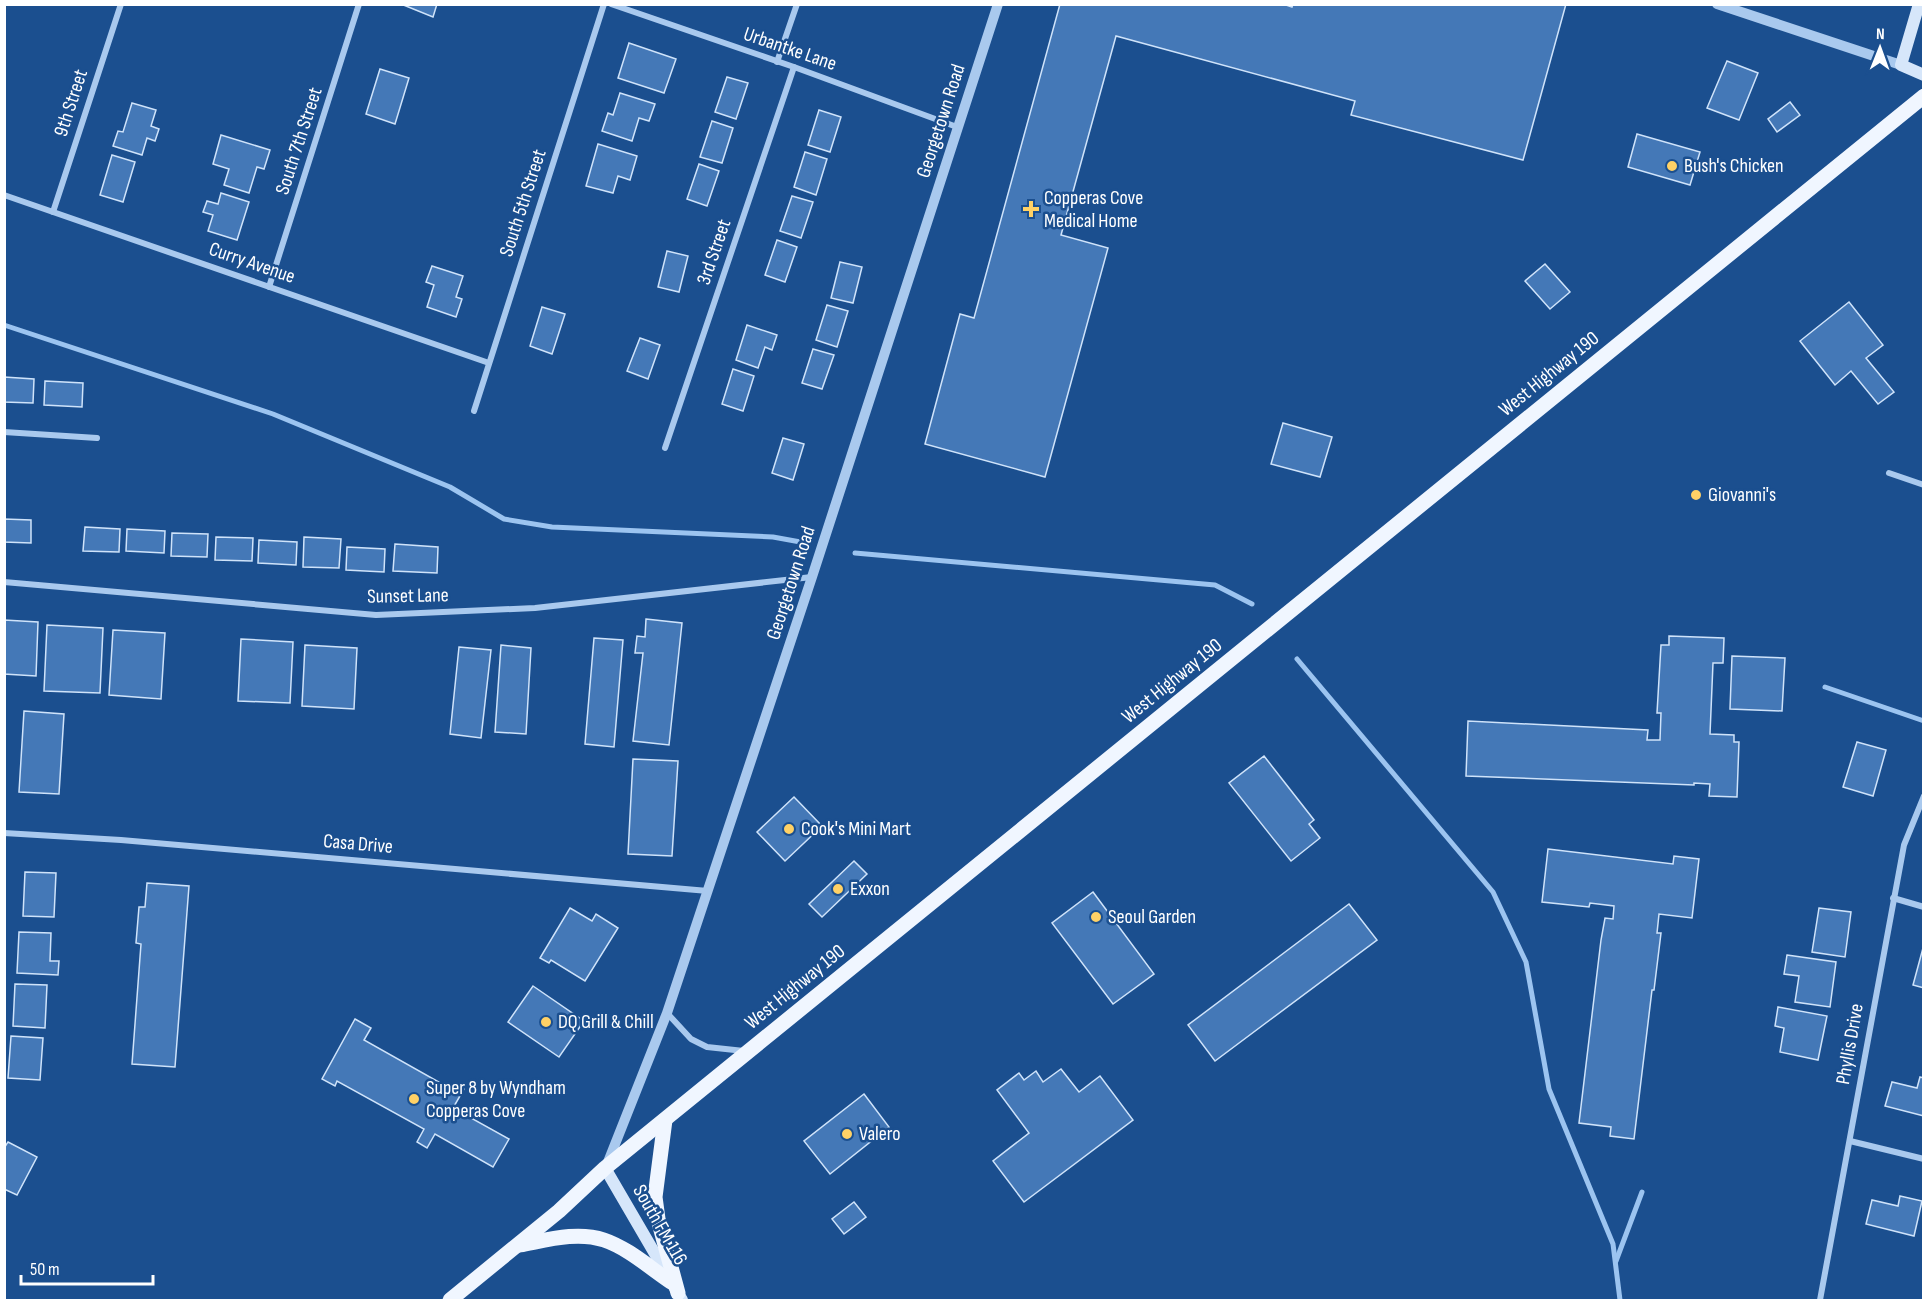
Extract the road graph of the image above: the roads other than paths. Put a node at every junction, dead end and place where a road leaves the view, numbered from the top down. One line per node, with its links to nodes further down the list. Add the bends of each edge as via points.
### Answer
1 (121, 4): 16 (street, 9th Street)
2 (359, 4): 17 (street, South 7th Street)
3 (604, 4): 18 (street, South 5th Street)
4 (610, 4): 9 (street, Urbantke Lane)
5 (797, 4): 9 (street)
6 (998, 4): 14 (street, Georgetown Road)
7 (1717, 4): 10 (street)
8 (1919, 4): 10 (main road)
9 (777, 62): 11 (street, Urbantke Lane)
10 (1901, 65): 12 (main road)
11 (794, 67): 14 (street, Urbantke Lane); 22 (street, 3rd Street)
12 (1923, 75)
13 (1923, 96): 33 (main road, West Highway 190)
14 (957, 127): 25 (street, Georgetown Road)
15 (4, 195): 16 (street, Curry Avenue)
16 (54, 212): 17 (street, Curry Avenue)
17 (269, 287): 18 (street, Curry Avenue)
18 (489, 363): 19 (street, South 5th Street)
19 (474, 411)
20 (4, 432): 21 (street)
21 (97, 438)
22 (665, 448)
23 (1889, 473): 24 (street)
24 (1923, 485)
25 (812, 577): 26 (street, Sunset Lane, via 535,608 376,615); 29 (street, Georgetown Road)
26 (4, 582)
27 (1923, 796): 30 (street, Phyllis Drive, via 1904,845)
28 (4, 833): 29 (street, Casa Drive)
29 (708, 891): 32 (street, Georgetown Road)
30 (1893, 898): 31 (street); 35 (street, Phyllis Drive)
31 (1923, 907)
32 (667, 1013): 33 (street, via 691,1039 707,1047); 37 (street, Georgetown Road)
33 (750, 1052): 34 (main road, West Highway 190)
34 (665, 1120): 37 (main road, West Highway 190); 39 (main road, via 655,1197)
35 (1850, 1141): 36 (street); 41 (street, Phyllis Drive)
36 (1923, 1159)
37 (605, 1168): 38 (main road, West Highway 190); 39 (main road, South FM 116)
38 (517, 1245): 39 (main road, via 582,1236 603,1240 622,1249); 40 (main road, West Highway 190)
39 (677, 1292)
40 (450, 1300)
41 (1820, 1300)

